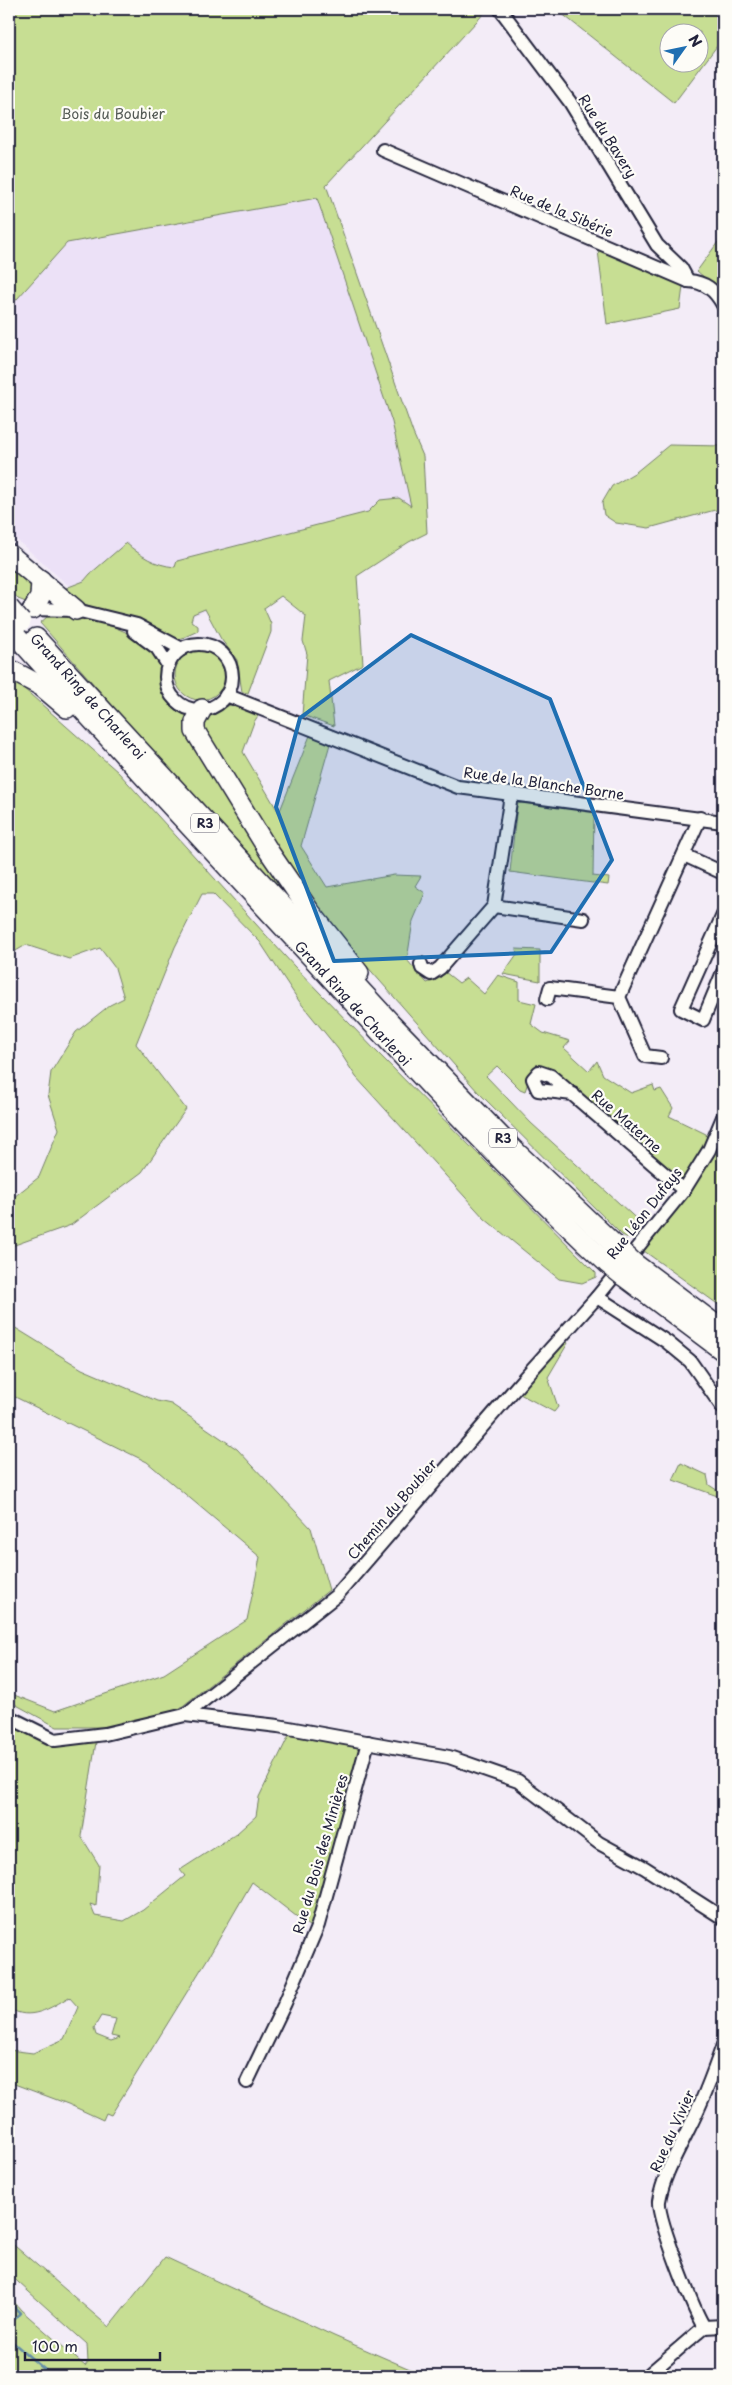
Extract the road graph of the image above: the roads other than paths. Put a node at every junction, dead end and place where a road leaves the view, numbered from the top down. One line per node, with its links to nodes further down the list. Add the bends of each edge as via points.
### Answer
1 (500, 9): 3 (street, Rue du Bavery, via 570,102 658,245 681,268)
2 (382, 150): 3 (street, Rue de la Sibérie)
3 (688, 281): 4 (street, Rue de la Sibérie, via 701,282 717,294)
4 (723, 305)
5 (9, 554): 6 (highway)
6 (41, 580): 7 (highway); 8 (highway, via 40,597)
7 (76, 610): 8 (street); 9 (street)
8 (16, 615): 15 (highway, Grand Ring de Charleroi / R3); 28 (highway, Grand Ring de Charleroi / R3)
9 (115, 620): 10 (street, via 137,625); 11 (street, via 157,648)
10 (182, 649): 11 (street); 13 (street, via 202,644 223,654 232,674)
11 (168, 665): 14 (street, via 167,681 173,696 186,706)
12 (9, 669): 15 (highway, via 41,686 69,710)
13 (226, 696): 14 (street, via 214,706); 16 (street, Rue de la Blanche Borne, via 458,787)
14 (202, 709): 28 (highway, via 195,722 195,731 221,776 309,910 354,965)
15 (91, 720): 33 (highway, Grand Ring de Charleroi / R3, via 550,1210)
16 (511, 795): 17 (street, Rue de la Blanche Borne); 21 (street)
17 (700, 818): 18 (street, Rue de la Blanche Borne); 19 (street)
18 (723, 822)
19 (684, 855): 20 (street); 26 (street)
20 (723, 873)
21 (494, 906): 23 (street); 24 (street, via 440,968 431,974)
22 (723, 915): 25 (street, via 681,1009 703,1020)
23 (583, 919)
24 (421, 964)
25 (723, 972)
26 (620, 997): 27 (street, via 550,988); 29 (street, via 646,1056)
27 (547, 999)
28 (390, 1022): 33 (highway, Grand Ring de Charleroi / R3)
29 (661, 1058)
30 (573, 1094): 32 (street, Rue Materne)
31 (723, 1117): 32 (street, Rue Léon Dufays, via 709,1150)
32 (684, 1190): 35 (street, Rue Léon Dufays)
33 (614, 1257): 34 (highway, Grand Ring de Charleroi / R3, bridge)
34 (629, 1269): 36 (highway, Grand Ring de Charleroi / R3); 37 (highway, Grand Ring de Charleroi / R3)
35 (597, 1297): 38 (street, via 667,1342 690,1361); 39 (street, Chemin du Boubier, via 337,1595)
36 (723, 1330)
37 (723, 1351)
38 (723, 1408)
39 (185, 1715): 40 (street, via 105,1734 55,1740); 41 (street, via 278,1726)
40 (10, 1719)
41 (368, 1742): 42 (street, via 449,1757 518,1781 599,1843); 44 (street, Rue du Bois des Minières, via 318,1925)
42 (723, 1918)
43 (723, 2045): 46 (street, Rue du Vivier, via 713,2074 671,2163 659,2202 670,2247)
44 (247, 2082)
45 (723, 2326): 46 (street)
46 (704, 2327): 47 (street)
47 (646, 2376)

